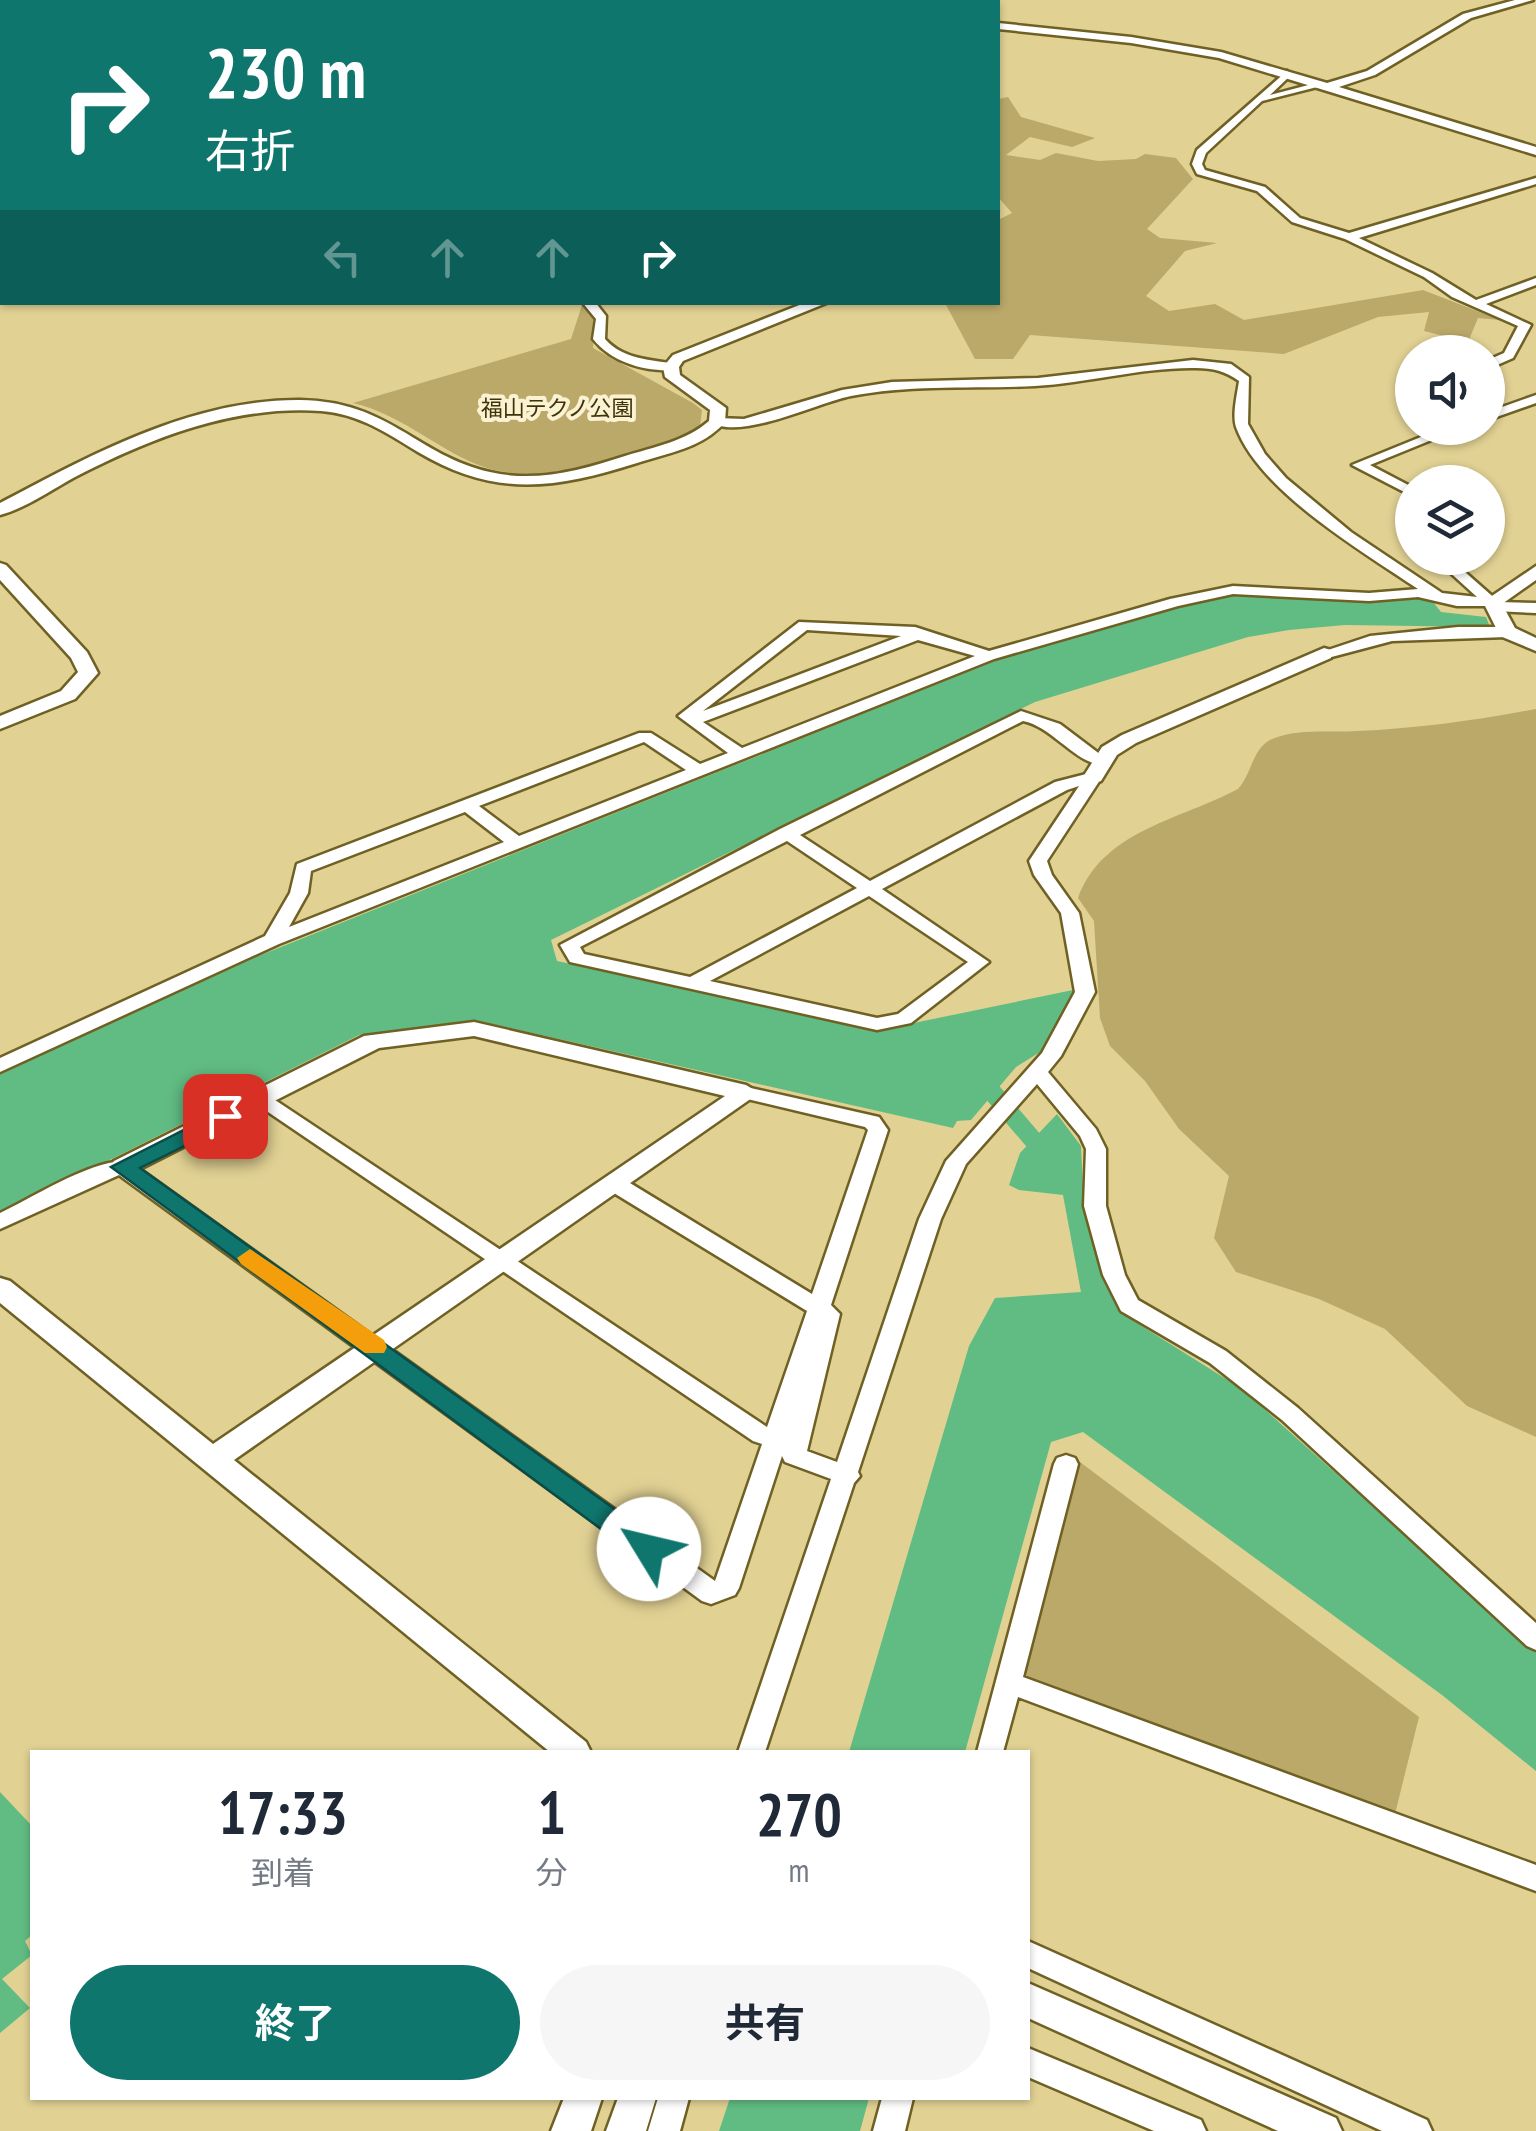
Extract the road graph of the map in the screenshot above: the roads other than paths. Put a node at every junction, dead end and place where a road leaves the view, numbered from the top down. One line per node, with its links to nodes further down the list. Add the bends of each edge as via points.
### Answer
1 (1520, 1): 2 (street); 5 (street, via 1466,16 1370,73)
2 (1536, 6)
3 (1000, 26): 4 (street, via 1184,48)
4 (1287, 74): 5 (street); 6 (street)
5 (1324, 86): 6 (street); 7 (street)
6 (1262, 100): 9 (street, via 1201,152 1201,172 1260,188 1296,220)
7 (1536, 151)
8 (1536, 181): 9 (street)
9 (1349, 237): 11 (street)
10 (1536, 281): 11 (street)
11 (1478, 303): 14 (street, via 1525,325)
12 (590, 305): 17 (street, via 602,320 598,339 604,347 636,363)
13 (814, 305): 17 (street, via 693,350)
14 (1518, 344): 15 (street); 16 (street)
15 (1536, 351)
16 (1505, 357)
17 (671, 368): 20 (street, via 683,387 718,408)
18 (1536, 399): 19 (street)
19 (1505, 410)
20 (718, 422): 23 (street, via 688,442 591,473 525,481 468,471 357,411 270,406 130,441); 27 (street, via 745,423 892,386 1228,367 1245,380 1240,407 1247,439 1281,481)
21 (1410, 445): 22 (street, via 1359,465)
22 (1395, 483)
23 (0, 510)
24 (0, 569): 36 (street, via 88,673 68,695)
25 (1536, 572): 28 (street)
26 (1460, 575): 28 (street)
27 (1436, 595): 28 (street); 34 (street, via 1233,590)
28 (1493, 604): 29 (street); 30 (street)
29 (1536, 608)
30 (1506, 632): 32 (street); 33 (street, via 1410,631)
31 (917, 634): 34 (street); 35 (street); 35 (street, via 804,626 686,715)
32 (1536, 645)
33 (1324, 654): 38 (street, via 1129,738)
34 (988, 656): 37 (street)
35 (691, 721): 37 (street)
36 (0, 723)
37 (742, 755): 39 (street)
38 (1098, 769): 41 (street, via 1042,717 1021,716); 43 (street); 47 (street, via 1038,860 1070,912 1085,992 1071,1025)
39 (701, 772): 40 (street, via 644,736); 42 (street)
40 (466, 804): 42 (street); 44 (street, via 303,868 299,893)
41 (786, 834): 43 (street); 45 (street, via 569,944 578,958)
42 (518, 843): 44 (street)
43 (872, 888): 45 (street); 45 (street, via 980,962 904,1019 877,1024)
44 (272, 940): 46 (street)
45 (691, 984)
46 (0, 1066)
47 (1030, 1075): 60 (street, via 957,1161 930,1220); 61 (street, via 1096,1149 1095,1206 1130,1305 1218,1358 1290,1414)
48 (746, 1093): 49 (street, via 474,1029 373,1041); 51 (street); 55 (street, via 872,1122 878,1130)
49 (259, 1100): 50 (street); 53 (street)
50 (123, 1167): 52 (street); 56 (street)
51 (617, 1184): 53 (street); 55 (street)
52 (0, 1222)
53 (501, 1261): 56 (street); 57 (street)
54 (0, 1288): 58 (street)
55 (819, 1308): 57 (street); 60 (street, via 830,1314 794,1456)
56 (373, 1346): 57 (street, via 711,1594 726,1588); 58 (street)
57 (777, 1440)
58 (212, 1460): 63 (street)
59 (1066, 1464): 62 (street)
60 (848, 1476): 64 (street)
61 (1536, 1639)
62 (1009, 1683): 65 (street); 66 (street)
63 (572, 1750)
64 (753, 1750)
65 (991, 1750)
66 (1536, 1878)
67 (1030, 1955): 80 (street)
68 (1030, 2001): 79 (street)
69 (1030, 2063): 78 (street)
70 (582, 2100): 74 (street)
71 (636, 2100): 75 (street)
72 (673, 2100): 76 (street)
73 (897, 2100): 77 (street)
74 (571, 2131)
75 (626, 2131)
76 (664, 2131)
77 (889, 2131)
78 (1190, 2131)
79 (1322, 2131)
80 (1416, 2131)

